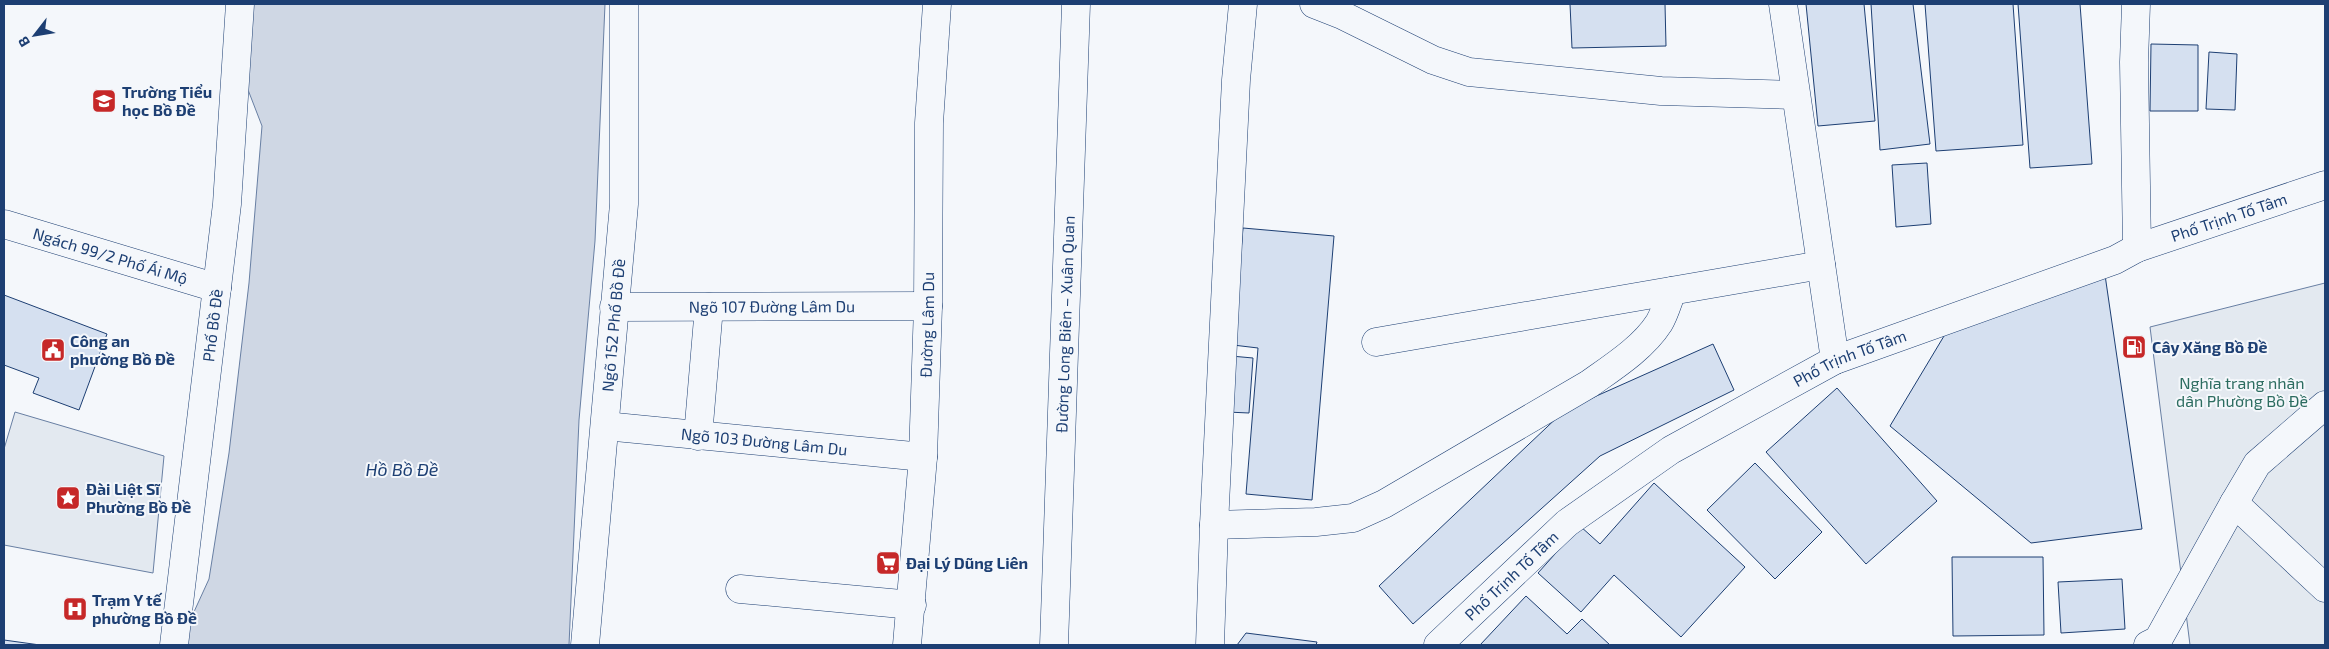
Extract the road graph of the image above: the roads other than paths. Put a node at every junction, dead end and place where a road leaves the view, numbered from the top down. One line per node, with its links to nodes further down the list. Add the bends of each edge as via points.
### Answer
1 (240, 4): 14 (street, Phố Bồ Đề, via 227,204)
2 (624, 4): 17 (street, Ngõ 152 Phố Bồ Đề, via 624,204)
3 (937, 4): 16 (street, Đường Lâm Du, via 930,123)
4 (1076, 4): 33 (street, Đường Long Biên – Xuân Quan)
5 (1244, 4): 26 (street, via 1236,80)
6 (1314, 4): 9 (street, via 1433,60 1469,72 1660,91)
7 (1783, 4): 9 (street)
8 (2136, 4): 12 (street)
9 (1795, 95): 13 (street)
10 (2325, 185): 12 (street, Phố Trịnh Tố Tâm)
11 (4, 224): 14 (street, Ngách 99/2 Phố Ái Mộ)
12 (2138, 248): 20 (street, Phố Trịnh Tố Tâm, via 2115,260)
13 (1821, 265): 15 (street); 20 (street)
14 (217, 288): 30 (street, Phố Bồ Đề)
15 (1672, 291): 19 (street); 26 (street, via 1660,322 1617,364 1589,384 1384,504 1353,518)
16 (928, 306): 18 (street, Ngõ 107 Đường Lâm Du); 24 (street, Đường Lâm Du)
17 (614, 307): 18 (street, Ngõ 107 Đường Lâm Du); 22 (street, Ngõ 152 Phố Bồ Đề)
18 (709, 307): 23 (street)
19 (1376, 342)
20 (1835, 360): 35 (street, Phố Trịnh Tố Tâm, via 1671,450 1567,523)
21 (2325, 405): 25 (street, via 2257,464)
22 (605, 426): 23 (street, Ngõ 103 Đường Lâm Du); 31 (street, Ngõ 152 Phố Bồ Đề)
23 (698, 436): 24 (street, Ngõ 103 Đường Lâm Du)
24 (923, 457): 29 (street, Đường Lâm Du)
25 (2234, 503): 27 (street); 36 (street, via 2158,640)
26 (1214, 525): 34 (street)
27 (2325, 588)
28 (740, 589): 29 (street)
29 (912, 605): 32 (street, Đường Lâm Du)
30 (174, 645)
31 (585, 645)
32 (907, 645)
33 (1054, 645)
34 (1210, 645)
35 (1438, 645)
36 (2148, 645)

